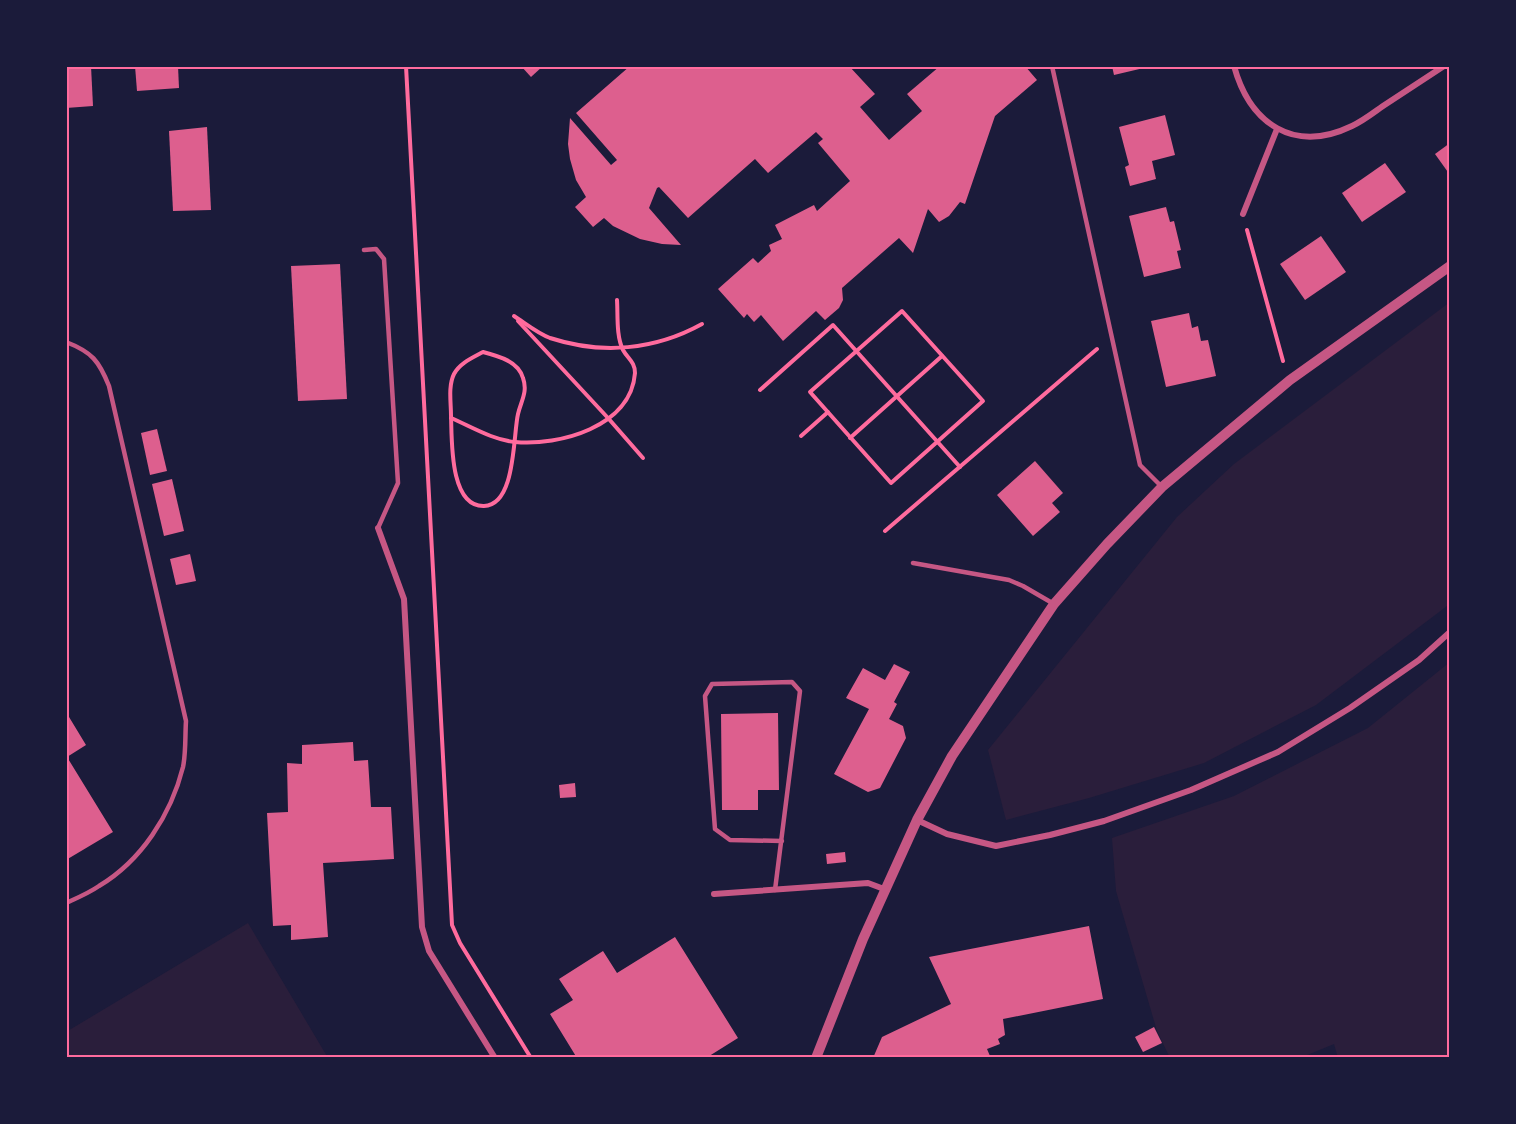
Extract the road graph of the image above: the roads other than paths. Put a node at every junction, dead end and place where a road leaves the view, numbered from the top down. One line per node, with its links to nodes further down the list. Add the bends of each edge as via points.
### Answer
1 (1052, 66): 9 (lane, via 1140,465)
2 (1234, 66): 4 (street, via 1257,114)
3 (1444, 66): 4 (street, via 1353,126 1316,136)
4 (1277, 129): 5 (street)
5 (1243, 214)
6 (364, 250): 10 (lane, via 376,249 384,259 398,483)
7 (1450, 266): 9 (street, via 1290,380)
8 (66, 342): 19 (lane, via 100,364 110,386 186,721 183,766 154,833 132,860 100,886)
9 (1162, 487): 12 (street)
10 (378, 528): 20 (street, via 404,599 422,927 429,951)
11 (913, 563): 12 (lane, via 1009,580)
12 (1054, 604): 14 (street, via 952,756)
13 (1450, 632): 14 (street, via 1419,660 1278,752 1191,790 1104,821 996,846 947,834)
14 (917, 820): 16 (street)
15 (782, 841): 15 (lane, via 800,691 792,682 712,684 705,696 715,829 730,840); 17 (lane)
16 (884, 889): 17 (street, via 868,883); 21 (street)
17 (775, 890): 18 (street)
18 (714, 894)
19 (66, 903)
20 (495, 1058)
21 (816, 1058)

